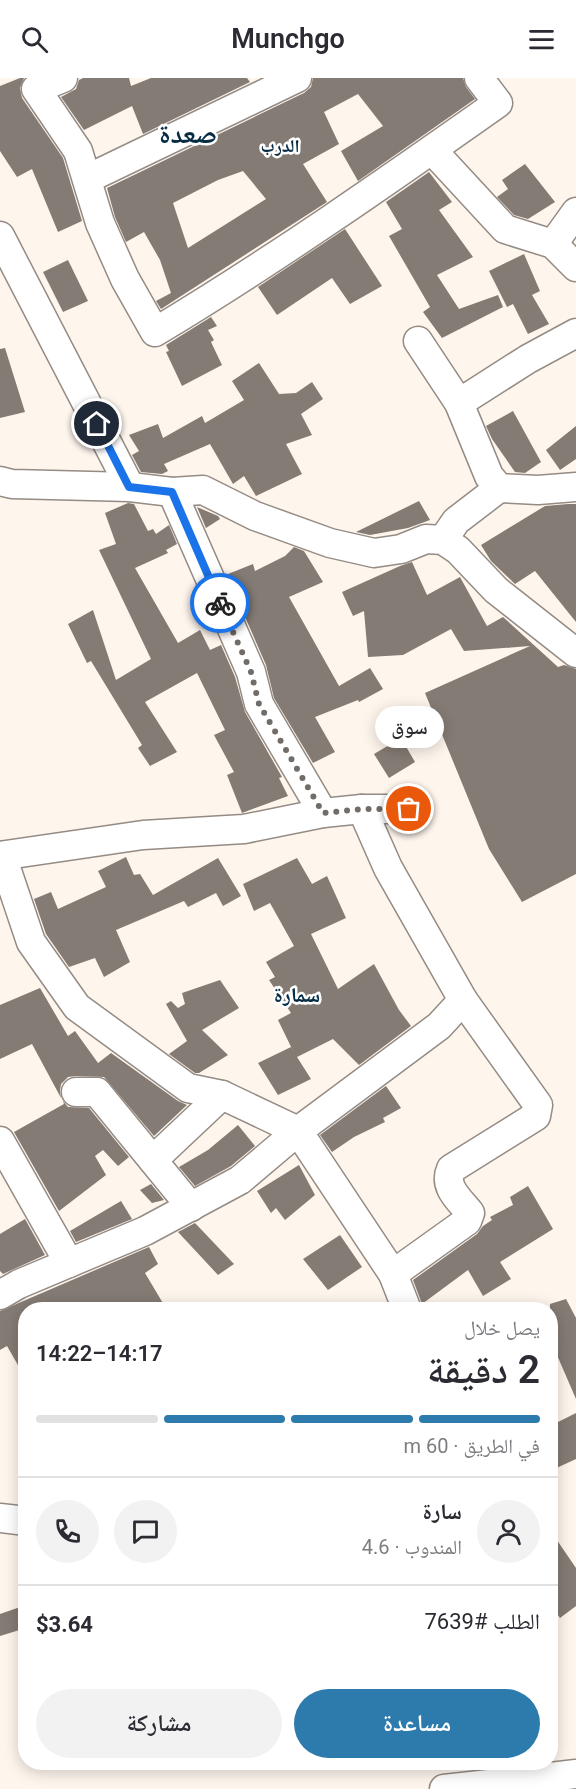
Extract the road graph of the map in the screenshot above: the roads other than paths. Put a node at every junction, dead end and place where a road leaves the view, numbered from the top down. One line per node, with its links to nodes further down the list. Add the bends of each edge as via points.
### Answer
1 (63, 78): 5 (street, via 36,89 78,151)
2 (297, 78): 5 (street)
3 (480, 78): 4 (street, via 498,103)
4 (432, 150): 5 (street, via 155,332 100,223); 8 (street, via 505,229)
5 (87, 179)
6 (576, 212): 8 (street)
7 (0, 236): 14 (street)
8 (553, 244): 9 (street)
9 (576, 267)
10 (576, 333): 12 (street)
11 (418, 341): 12 (street)
12 (459, 403): 16 (street, via 489,476)
13 (0, 481): 14 (street)
14 (129, 487): 17 (street)
15 (576, 487): 16 (street)
16 (499, 488): 18 (street, via 456,521)
17 (172, 492): 18 (street, via 204,490 255,516 330,543 374,553 401,549 426,539); 22 (street, via 251,672 259,704)
18 (442, 540): 19 (street, via 458,550 496,590)
19 (576, 653)
20 (362, 809): 21 (street); 22 (street); 24 (street, via 388,868)
21 (409, 809)
22 (323, 813): 23 (street, via 244,829 142,835)
23 (1, 856): 26 (street, via 31,942 77,1007 188,1088)
24 (463, 1000): 27 (street, via 439,1026); 32 (street, via 538,1105 536,1116 451,1169 448,1185 470,1213 467,1221)
25 (76, 1092): 29 (street, via 97,1092)
26 (222, 1095): 27 (street); 29 (street)
27 (298, 1131): 30 (street, via 240,1180); 32 (street)
28 (0, 1141): 31 (street)
29 (153, 1160): 30 (street)
30 (190, 1207): 31 (street)
31 (69, 1263): 33 (street)
32 (393, 1274): 34 (street)
33 (0, 1295)
34 (404, 1302)
35 (0, 1518): 36 (street)
36 (18, 1520)
37 (576, 1774): 38 (street)
38 (444, 1789)

